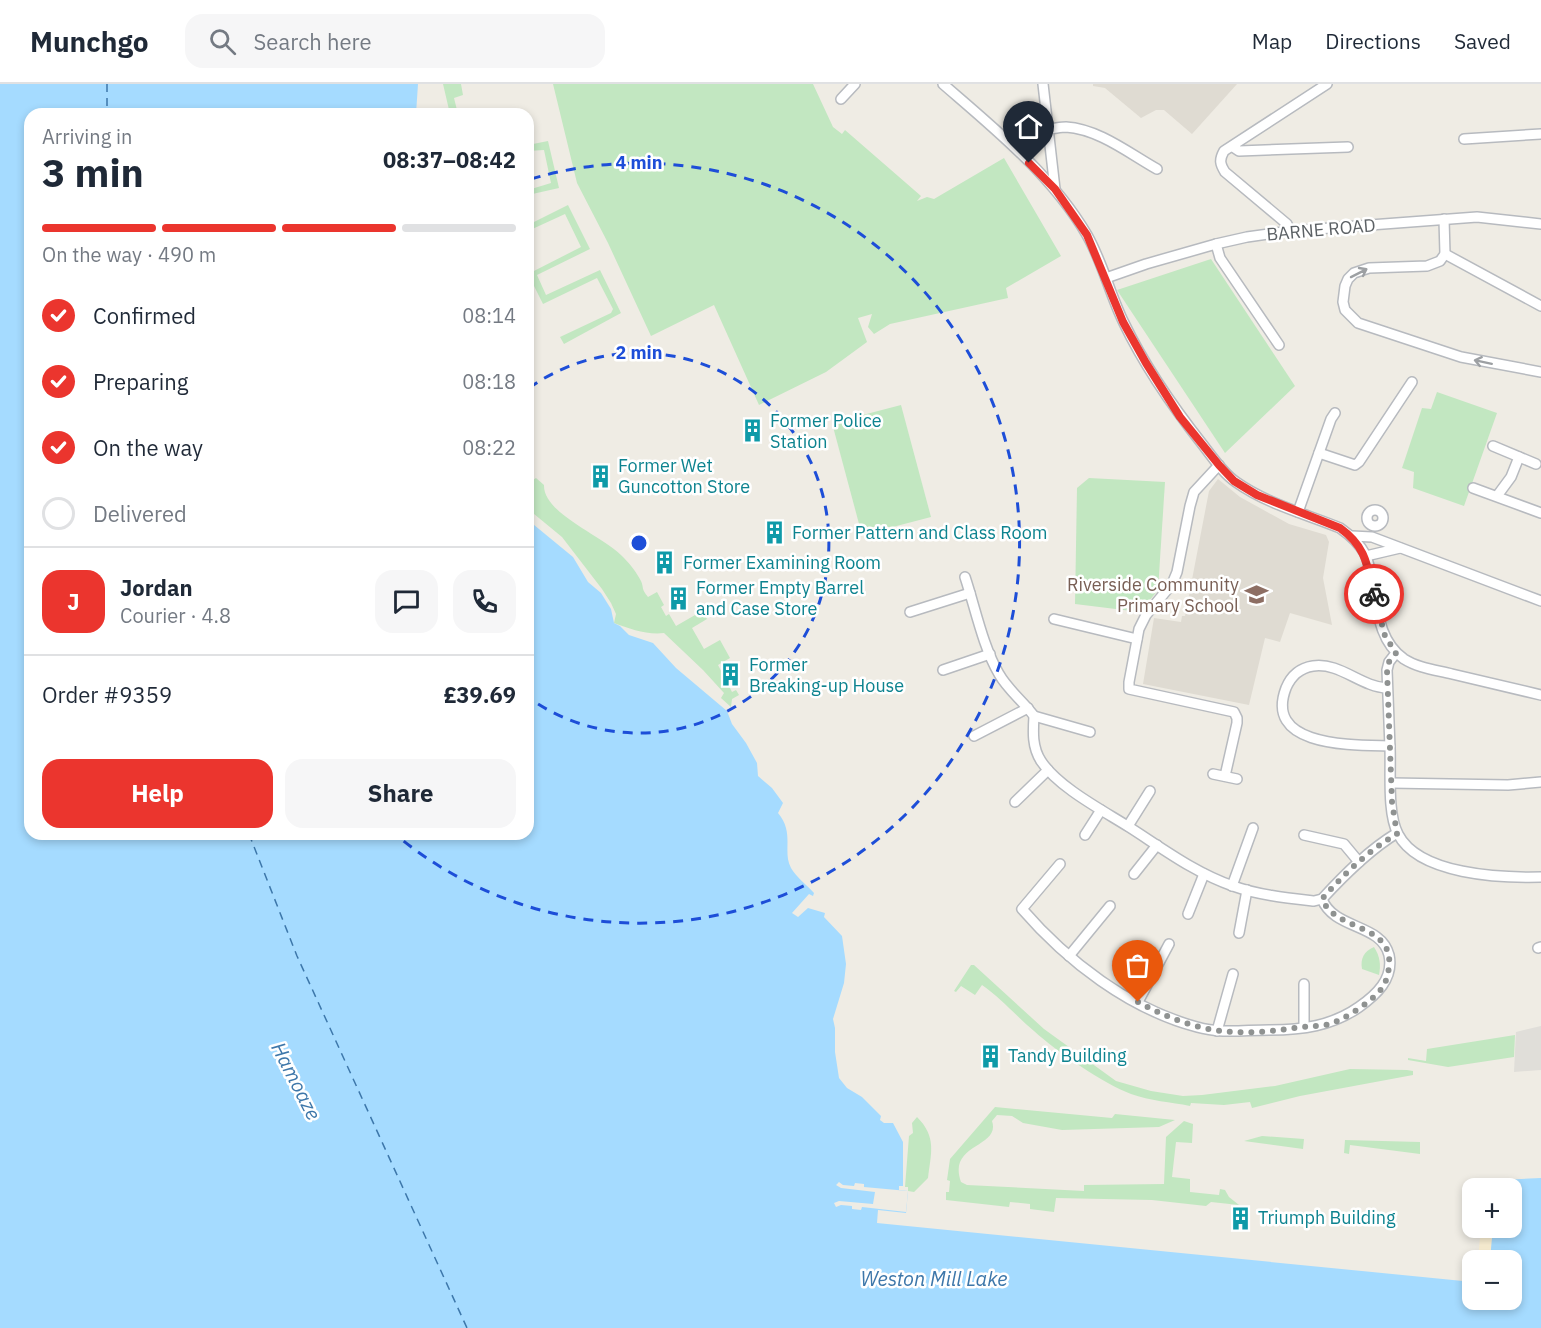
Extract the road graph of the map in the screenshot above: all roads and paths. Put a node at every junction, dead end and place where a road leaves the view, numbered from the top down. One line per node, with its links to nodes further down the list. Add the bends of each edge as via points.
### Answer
1 (855, 84): 5 (street)
2 (943, 84): 12 (street, via 1003,136)
3 (1043, 84): 6 (street)
4 (1327, 84): 9 (street)
5 (841, 99)
6 (1047, 129): 11 (street, via 1066,127 1086,132); 12 (street)
7 (1541, 134): 8 (street)
8 (1464, 140)
9 (1233, 147): 10 (street, via 1239,151); 15 (street, via 1224,151 1220,165 1287,224)
10 (1348, 147)
11 (1157, 169)
12 (1055, 189): 18 (street, via 1087,235)
13 (1444, 219): 14 (street, BARNE ROAD, via 1477,217); 15 (street, BARNE ROAD); 17 (street)
14 (1541, 224)
15 (1290, 231): 16 (street, BARNE ROAD)
16 (1216, 244): 18 (street, BARNE ROAD); 20 (street, via 1220,258)
17 (1445, 254): 19 (street); 21 (street, one-way to 17, via 1461,357 1358,323 1345,310 1345,286 1354,273 1369,268 1427,266 1440,261)
18 (1106, 278): 28 (street, via 1123,322 1146,363 1180,417)
19 (1541, 306)
20 (1279, 345)
21 (1541, 372)
22 (1412, 382): 25 (street, via 1359,462 1348,464)
23 (1335, 413): 25 (street)
24 (1492, 446): 26 (street)
25 (1319, 453): 31 (street)
26 (1519, 457): 27 (street); 30 (street)
27 (1536, 464)
28 (1219, 465): 31 (street, via 1234,481 1257,495); 45 (street, via 1194,492 1177,573 1146,615)
29 (1473, 488): 30 (street)
30 (1497, 496): 32 (street)
31 (1298, 512): 34 (street)
32 (1541, 513)
33 (1379, 526): 35 (street)
34 (1352, 536): 35 (street); 37 (street)
35 (1389, 543): 36 (street)
36 (1400, 548): 37 (street); 40 (street)
37 (1366, 556): 46 (street, via 1379,620)
38 (965, 577): 39 (street)
39 (970, 593): 41 (street); 47 (street)
40 (1541, 601)
41 (910, 612)
42 (1054, 619): 43 (street)
43 (1070, 623): 44 (street); 45 (street)
44 (1067, 633)
45 (1137, 639): 58 (street, via 1129,689 1236,715)
46 (1396, 653): 49 (street, via 1389,662); 50 (street, via 1415,665)
47 (990, 654): 48 (street); 51 (street, via 1004,682)
48 (943, 670)
49 (1387, 687): 55 (street); 55 (street, via 1377,687 1331,666 1311,666 1291,678 1282,710 1292,727 1309,738)
50 (1541, 695)
51 (1025, 704): 52 (street); 54 (street)
52 (1034, 716): 53 (street); 56 (street, via 1036,752)
53 (1090, 732)
54 (974, 736)
55 (1390, 746): 61 (street)
56 (1048, 770): 63 (street); 64 (street)
57 (1213, 774): 58 (street)
58 (1225, 776): 59 (street)
59 (1238, 779)
60 (1541, 782): 61 (street)
61 (1391, 783): 67 (street)
62 (1150, 790): 65 (street)
63 (1015, 802)
64 (1101, 810): 65 (street); 68 (street)
65 (1128, 826): 70 (street)
66 (1253, 828): 76 (street)
67 (1397, 834): 71 (street); 75 (street, via 1407,847 1443,865 1490,876)
68 (1085, 835)
69 (1304, 836): 71 (street, via 1344,844)
70 (1157, 845): 73 (street); 74 (street)
71 (1359, 862): 78 (street)
72 (1060, 864): 83 (street, via 1022,909)
73 (1134, 874)
74 (1204, 874): 76 (street); 80 (street)
75 (1541, 877)
76 (1232, 886): 77 (street)
77 (1247, 890): 78 (street, via 1303,900); 81 (street)
78 (1322, 899): 87 (street, via 1338,919 1375,935 1389,956 1388,968 1382,989 1348,1015 1329,1024)
79 (1110, 906): 83 (street)
80 (1188, 914)
81 (1239, 933)
82 (1169, 944): 86 (street)
83 (1069, 956): 86 (street)
84 (1233, 974): 88 (street)
85 (1304, 984): 87 (street)
86 (1138, 1002): 88 (street, via 1196,1027)
87 (1304, 1027): 88 (street)
88 (1217, 1031)

